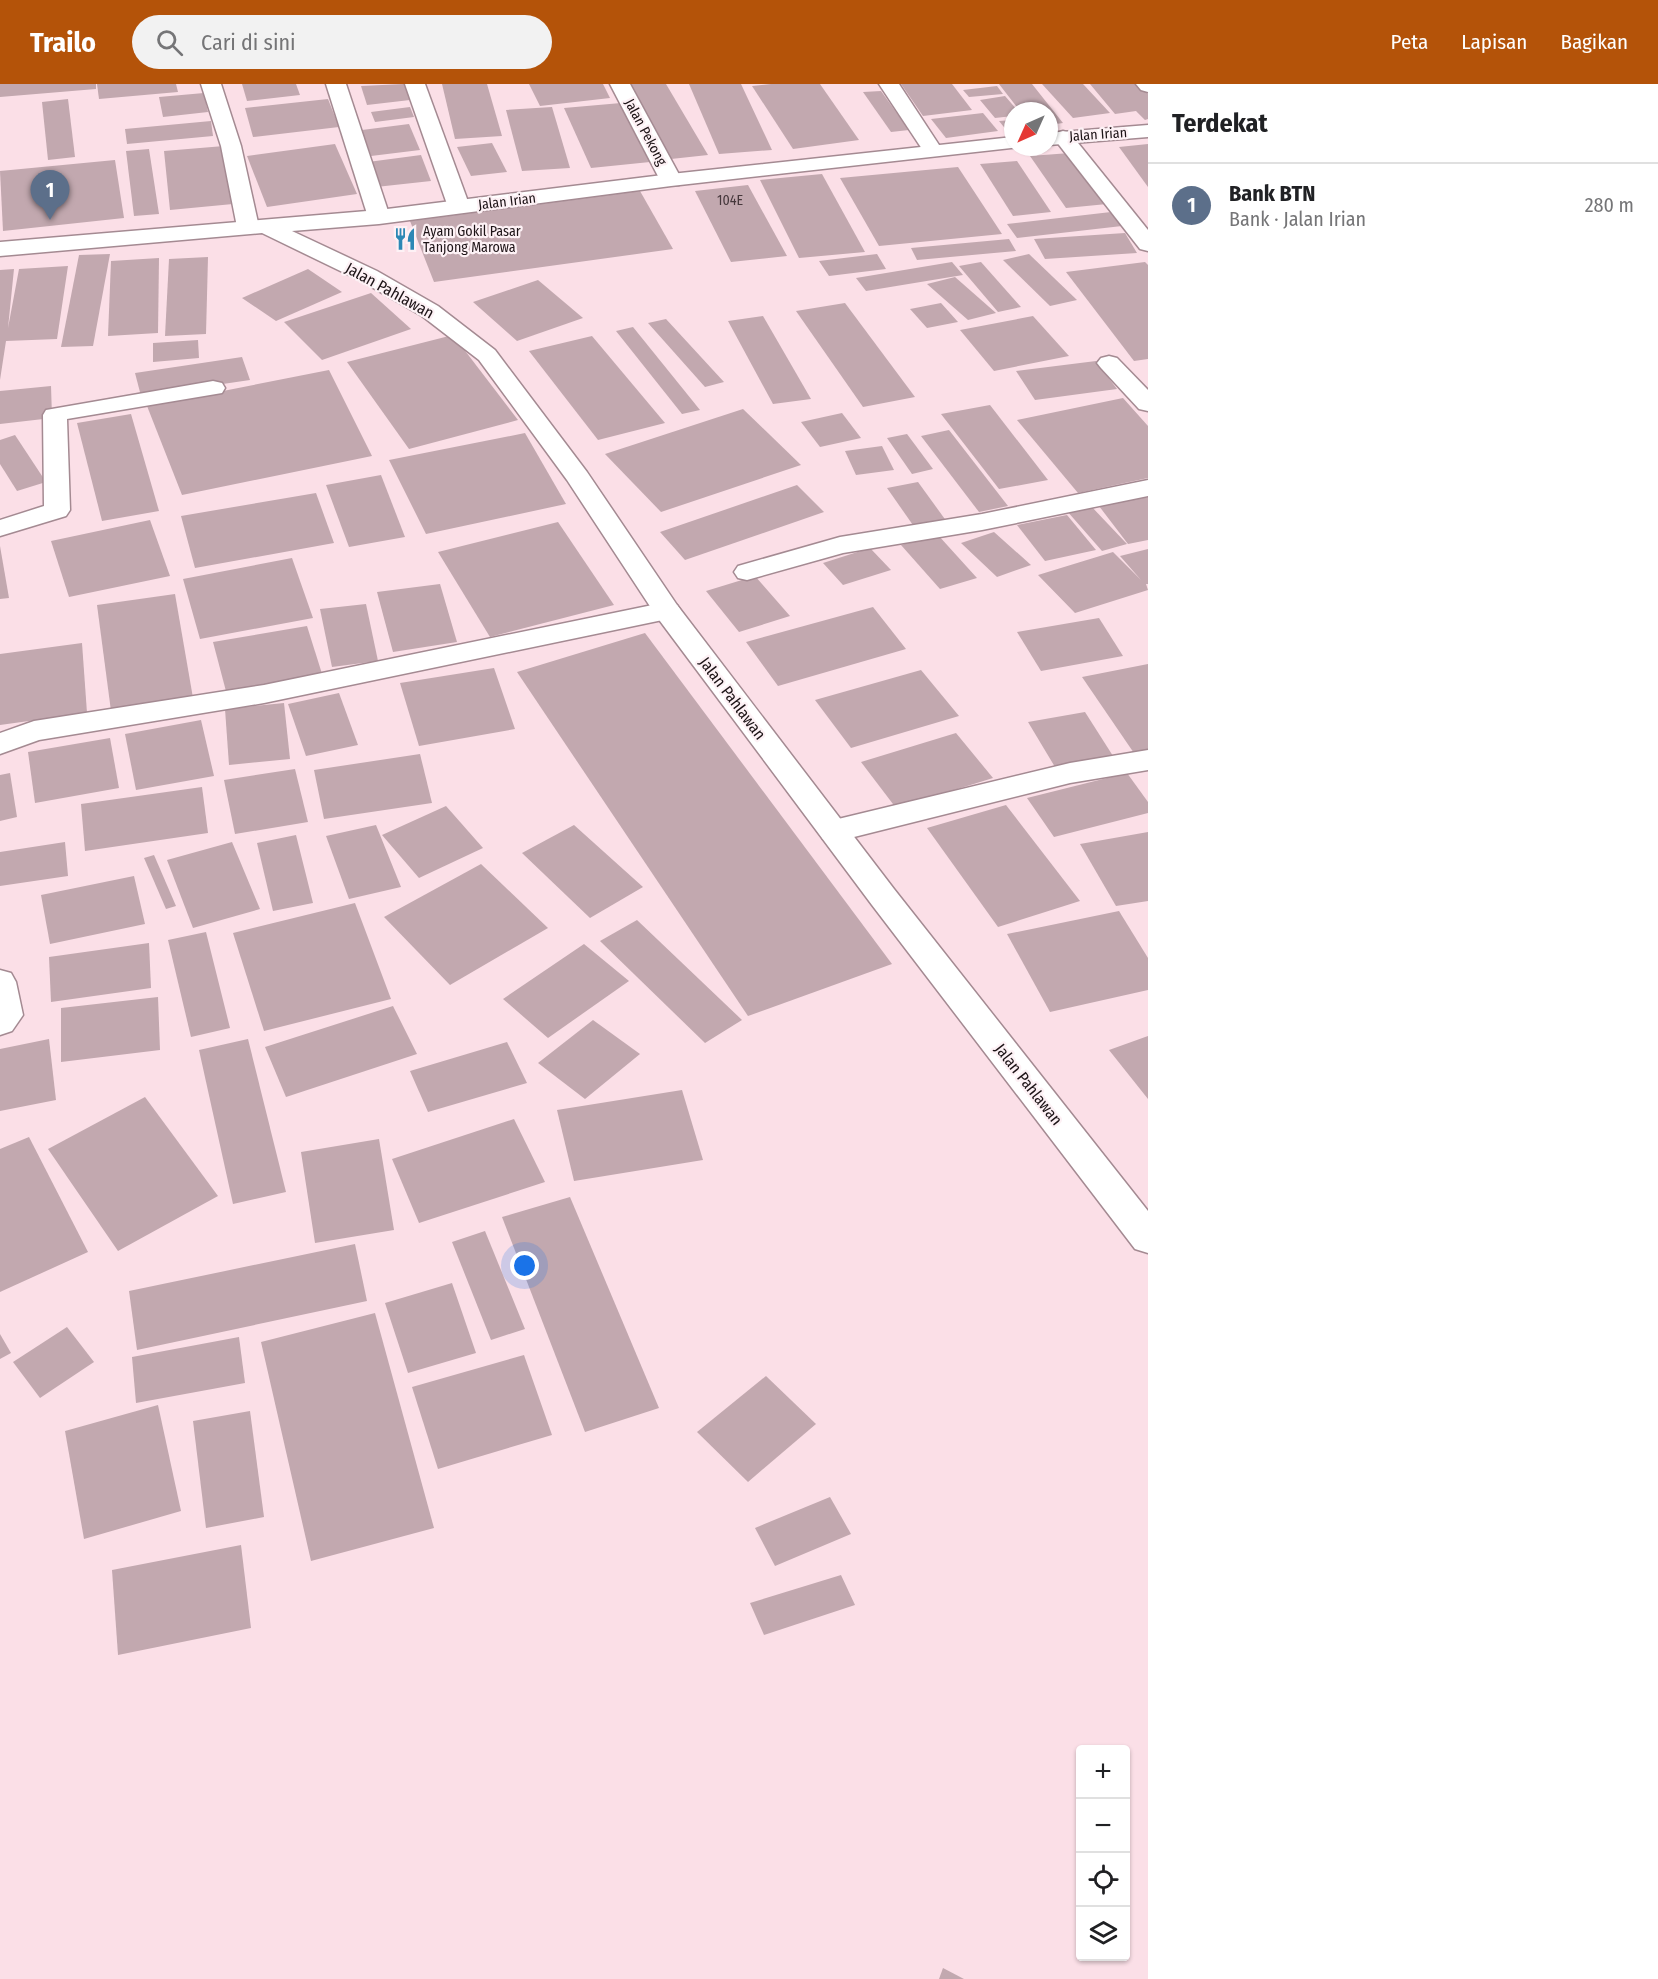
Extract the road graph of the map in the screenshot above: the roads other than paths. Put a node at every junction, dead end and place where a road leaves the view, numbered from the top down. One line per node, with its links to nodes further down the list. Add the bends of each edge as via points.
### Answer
1 (211, 84): 14 (street)
2 (336, 84): 13 (street)
3 (415, 84): 12 (street)
4 (620, 84): 11 (street, Jalan Pekong)
5 (889, 84): 10 (street)
6 (1148, 131): 7 (street, Jalan Irian)
7 (1058, 138)
8 (1058, 140): 15 (street)
9 (1004, 144): 10 (street, Jalan Irian)
10 (933, 151): 11 (street, Jalan Irian)
11 (671, 180): 12 (street, Jalan Irian)
12 (459, 207): 13 (street, Jalan Irian)
13 (379, 217): 14 (street, Jalan Irian)
14 (256, 227): 16 (street, Jalan Irian); 23 (street, Jalan Pahlawan, via 369,276 430,311 487,356 571,468)
15 (1148, 244)
16 (0, 249)
17 (1109, 363): 19 (street)
18 (213, 388): 21 (street, via 58,412 57,510)
19 (1148, 404)
20 (1148, 488): 22 (street, via 982,522 840,545)
21 (0, 528)
22 (747, 572)
23 (667, 611): 24 (street, via 264,694 34,731); 26 (street, Jalan Pahlawan)
24 (0, 744)
25 (1148, 760): 26 (street, via 1070,773)
26 (834, 831): 29 (street, Jalan Pahlawan)
27 (0, 982): 28 (street, via 7,1015)
28 (0, 1022)
29 (1148, 1238)

